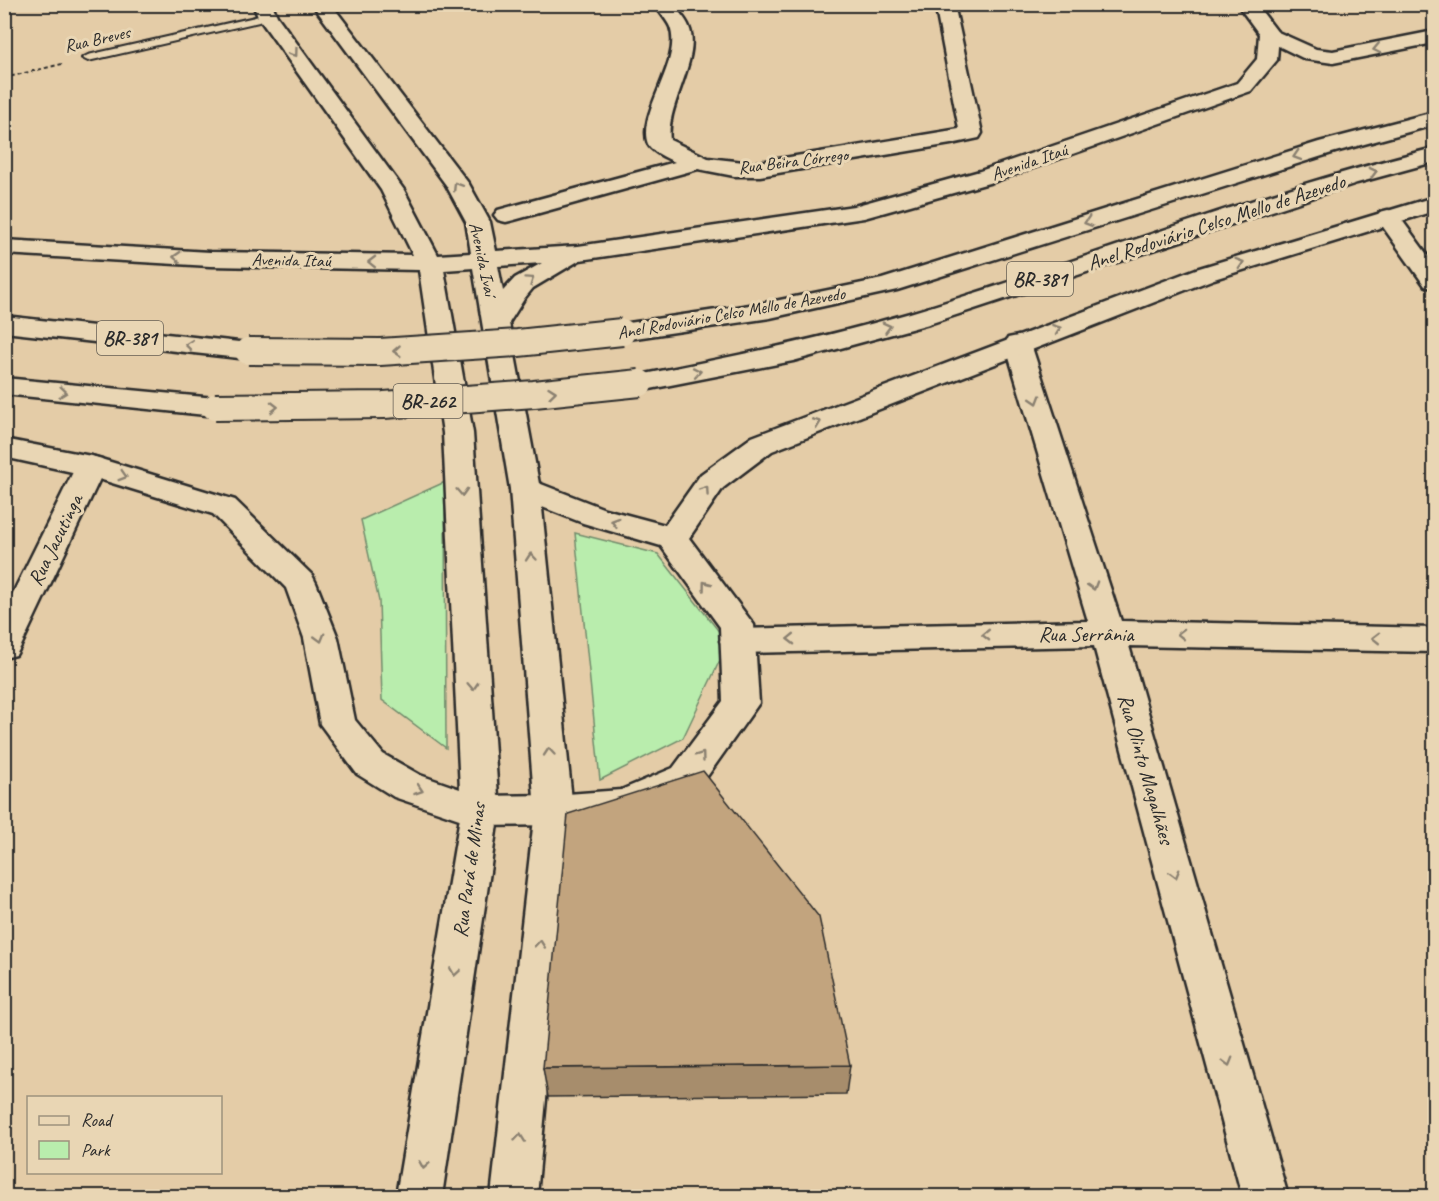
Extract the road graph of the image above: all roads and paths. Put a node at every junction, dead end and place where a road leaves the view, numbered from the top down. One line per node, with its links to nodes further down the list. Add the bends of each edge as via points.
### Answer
1 (321, 4): 18 (main road, Avenida Ivaí, one-way to 1, via 478,222 457,184)
2 (663, 4): 12 (main road, Rua Beira Córrego, via 680,28 681,52 657,127 659,143 673,153)
3 (944, 4): 12 (main road, Rua Beira Córrego, via 971,133 748,170)
4 (1246, 4): 6 (main road)
5 (265, 11): 8 (lane, Rua Breves); 19 (main road, one-way to 19, via 392,190)
6 (1269, 34): 7 (main road, one-way to 6, via 1333,57 1312,55); 17 (main road, Avenida Itaú, via 1267,60 1244,87 988,176 856,213)
7 (1434, 37)
8 (88, 58): 9 (path, Rua Breves)
9 (4, 78)
10 (1434, 118): 22 (main road, Anel Rodoviário Celso Mello de Azevedo / BR-381, one-way to 22, bridge, via 1326,147 888,285 770,310 622,332 380,352 248,351)
11 (1434, 155): 24 (main road, Anel Rodoviário Celso Mello de Azevedo / BR-381, one-way to 11, via 793,353 920,318 1349,178)
12 (699, 162): 14 (main road)
13 (1434, 204): 15 (main road)
14 (506, 215)
15 (1388, 217): 20 (main road); 23 (main road, one-way to 15, via 1205,274)
16 (4, 247): 19 (main road, Avenida Itaú, one-way to 16, via 210,259)
17 (578, 253): 18 (main road, Avenida Itaú); 21 (main road, Avenida Itaú, one-way to 17, via 524,283)
18 (485, 259): 19 (main road, Avenida Itaú); 21 (main road, Avenida Ivaí)
19 (430, 263): 35 (main road, Rua Pará de Minas, one-way to 35, via 458,433)
20 (1434, 281)
21 (496, 323): 28 (main road, Avenida Ivaí)
22 (4, 324)
23 (1018, 344): 29 (main road, one-way to 23, via 712,481 762,444); 30 (main road, Rua Olinto Magalhães, one-way to 30)
24 (640, 383): 25 (main road, Anel Rodoviário Celso Mello de Azevedo / BR-262, one-way to 24, bridge, via 215,408 384,405)
25 (4, 386)
26 (4, 448): 27 (main road)
27 (91, 466): 33 (main road, Rua Jacutinga); 35 (main road, one-way to 35, via 224,507 300,583 321,638 338,724 370,764 407,786)
28 (525, 489): 29 (main road, one-way to 28, via 594,516); 34 (main road, one-way to 28)
29 (672, 538): 32 (main road, one-way to 29, via 736,625)
30 (1108, 633): 31 (main road, Rua Serrânia, one-way to 30); 32 (main road, Rua Serrânia, one-way to 32); 38 (main road, Rua Olinto Magalhães, one-way to 38)
31 (1434, 640)
32 (737, 641): 34 (main road, one-way to 32, via 624,805 686,778 741,703)
33 (4, 646)
34 (554, 810): 35 (main road); 37 (main road, one-way to 34)
35 (480, 811): 36 (main road, Rua Pará de Minas, one-way to 36)
36 (419, 1197)
37 (514, 1197)
38 (1265, 1197)

